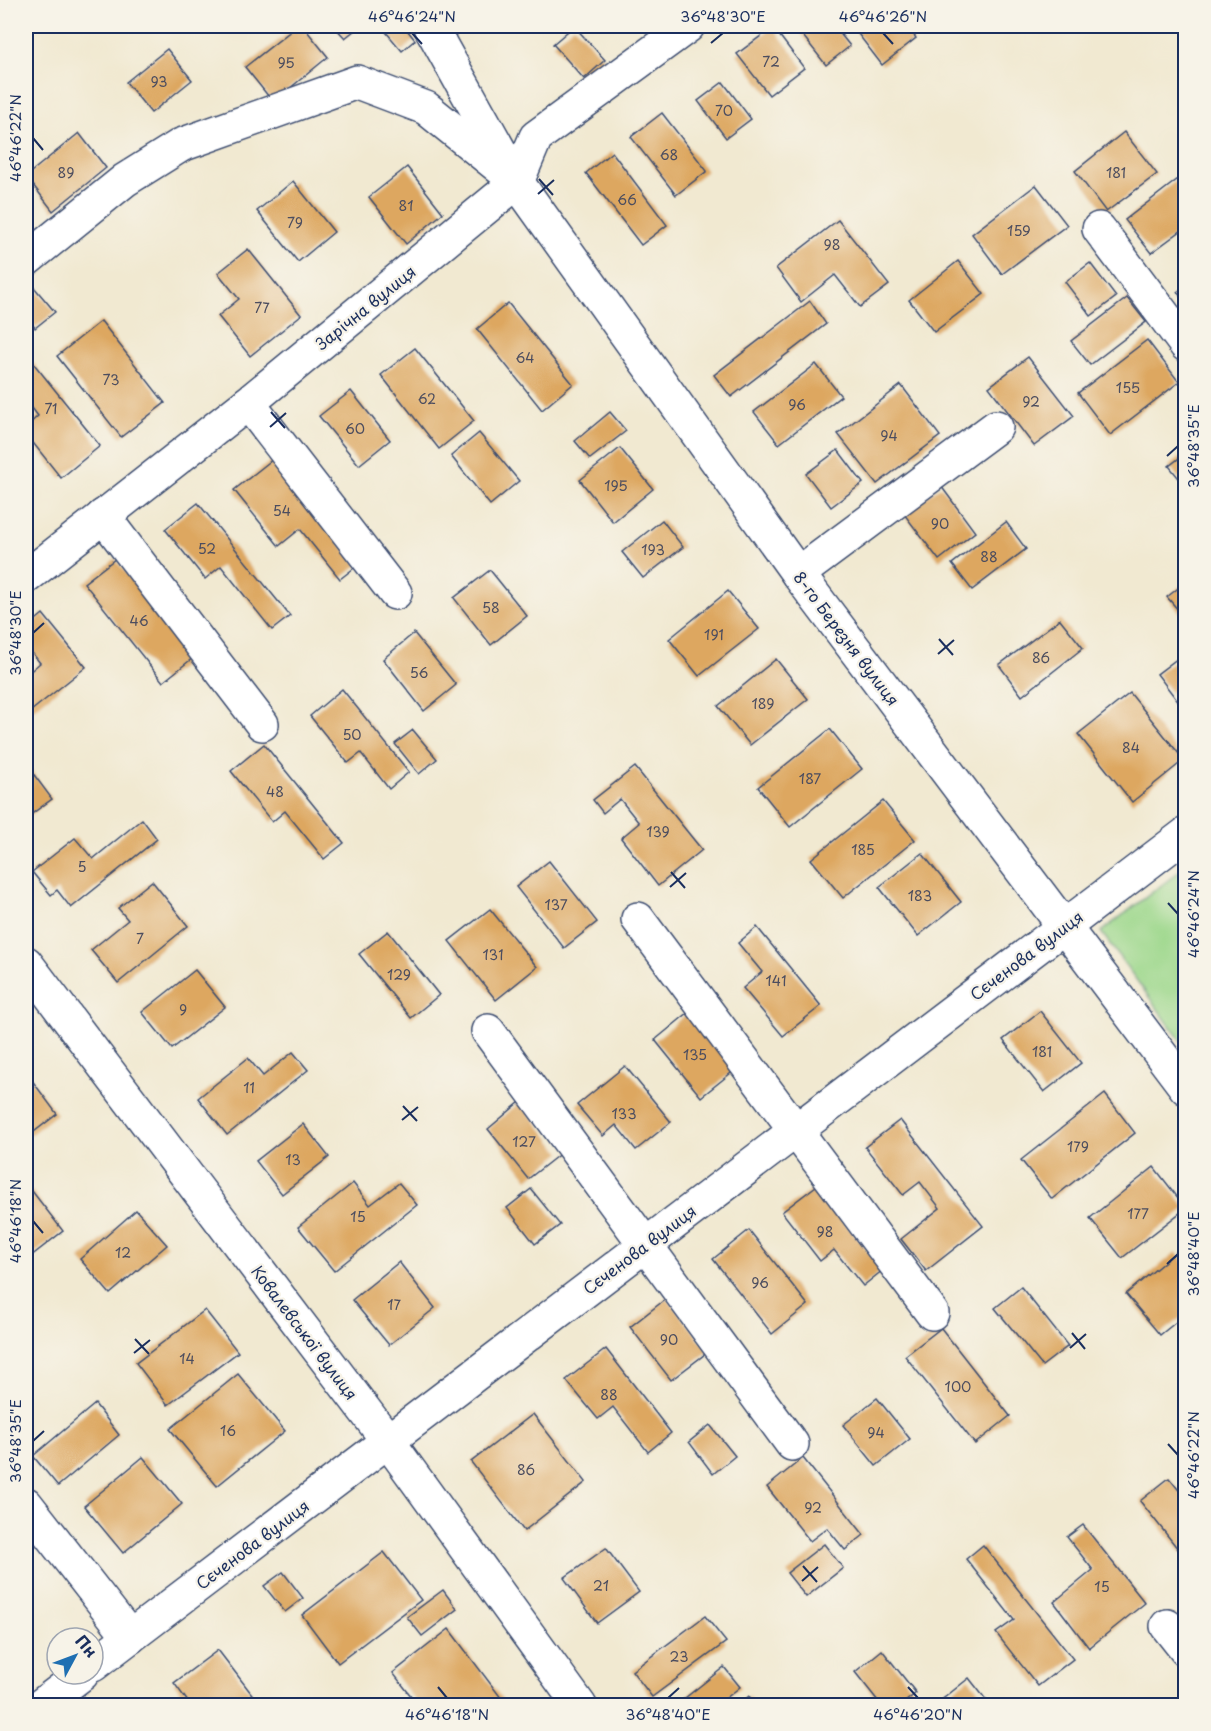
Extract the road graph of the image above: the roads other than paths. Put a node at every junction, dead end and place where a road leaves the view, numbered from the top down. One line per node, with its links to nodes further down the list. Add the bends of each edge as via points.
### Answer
1 (430, 26): 3 (street)
2 (688, 26): 3 (street, Зарічна вулиця, via 536,137)
3 (517, 182): 5 (street, via 426,108 357,82 181,145 125,180); 7 (street, Зарічна вулиця); 10 (street, 8-го Березня вулиця)
4 (1099, 229): 6 (street)
5 (26, 260)
6 (1185, 345)
7 (248, 403): 9 (street, Зарічна вулиця); 12 (street)
8 (996, 427): 10 (street)
9 (104, 516): 11 (street, Зарічна вулиця); 13 (street)
10 (798, 574): 16 (street, 8-го Березня вулиця)
11 (26, 578)
12 (395, 593)
13 (262, 724)
14 (1185, 834): 16 (street, Сєченова вулиця)
15 (638, 920): 20 (street)
16 (1064, 926): 19 (street, 8-го Березня вулиця); 20 (street, Сєченова вулиця)
17 (26, 963): 23 (street, Ковалевської вулиця)
18 (488, 1031): 21 (street)
19 (1185, 1088)
20 (795, 1131): 21 (street, Сєченова вулиця); 22 (street)
21 (646, 1244): 23 (street, Сєченова вулиця); 24 (street)
22 (932, 1313)
23 (388, 1441): 26 (street, Сєченова вулиця); 30 (street, Ковалевської вулиця)
24 (792, 1444)
25 (26, 1504): 26 (street)
26 (130, 1637): 27 (street, Сєченова вулиця)
27 (105, 1656)
28 (66, 1686): 29 (street)
29 (40, 1706)
30 (580, 1706)

